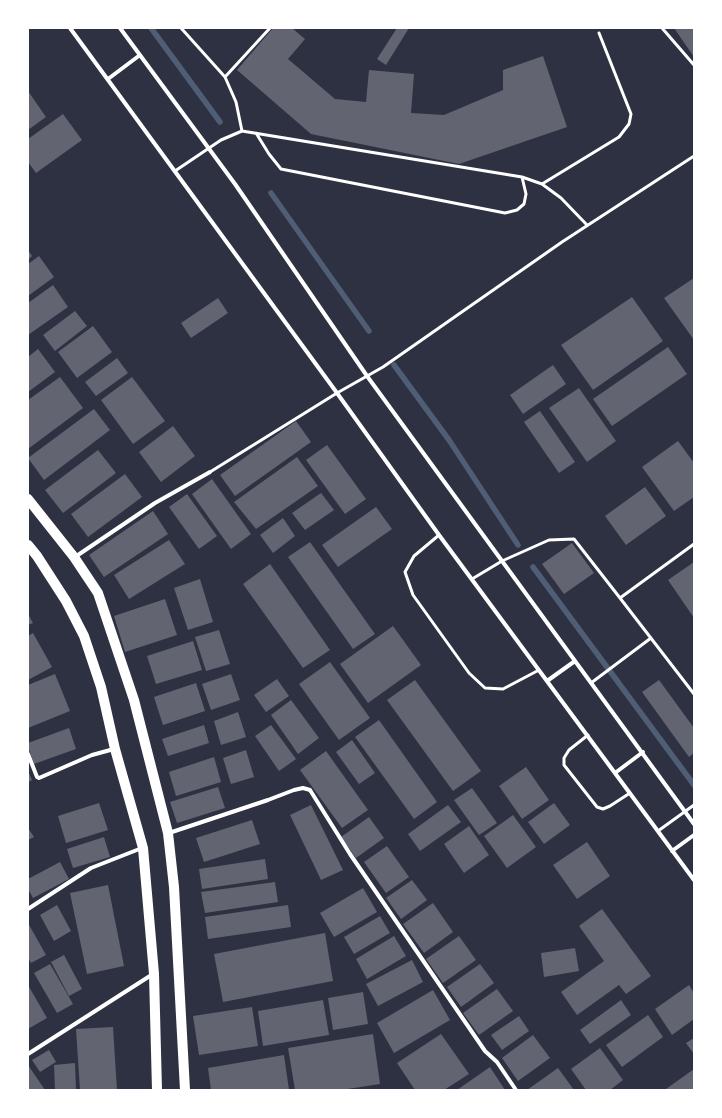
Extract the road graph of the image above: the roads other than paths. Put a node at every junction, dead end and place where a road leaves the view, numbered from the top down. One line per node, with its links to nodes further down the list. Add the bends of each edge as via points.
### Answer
1 (70, 28): 10 (street)
2 (120, 28): 7 (street)
3 (181, 28): 9 (lane)
4 (270, 28): 9 (lane)
5 (662, 28): 8 (lane)
6 (599, 33): 17 (lane, via 631,114 629,124 619,137)
7 (140, 55): 10 (street); 13 (street)
8 (694, 65)
9 (225, 77): 11 (lane, via 236,102)
10 (108, 79): 15 (street)
11 (242, 131): 12 (lane); 13 (lane)
12 (256, 133): 16 (lane); 16 (lane, via 281,169 505,214 517,210 524,204 526,194)
13 (209, 149): 15 (lane); 19 (street)
14 (694, 156): 18 (lane)
15 (175, 171): 20 (street)
16 (522, 177): 17 (lane)
17 (542, 184): 18 (lane, via 561,198)
18 (587, 225): 19 (lane)
19 (367, 376): 20 (lane); 27 (street)
20 (337, 393): 21 (lane); 23 (street)
21 (210, 472): 26 (street, via 155,503)
22 (28, 499): 26 (main road)
23 (439, 534): 28 (street); 32 (lane, via 414,556 405,572 413,595 469,673 485,688 504,689)
24 (694, 544): 29 (lane)
25 (28, 545): 37 (main road, via 66,601 84,636 102,687)
26 (74, 557): 46 (main road, via 98,594 134,700)
27 (502, 561): 28 (lane); 29 (lane, via 549,540 574,539); 31 (street)
28 (472, 579): 32 (street)
29 (620, 598): 30 (lane)
30 (651, 638): 34 (lane); 35 (lane)
31 (575, 661): 33 (street); 34 (street)
32 (539, 670): 33 (street)
33 (547, 681): 36 (street)
34 (591, 683): 38 (street)
35 (694, 694)
36 (588, 735): 40 (street); 41 (lane, via 568,750 564,765 597,807 603,809 610,806)
37 (115, 749): 39 (street, via 92,755 40,778 37,777); 48 (main road)
38 (643, 752): 40 (street); 43 (street)
39 (28, 754)
40 (615, 772): 41 (street)
41 (630, 792): 45 (street)
42 (694, 805): 43 (lane)
43 (684, 812): 44 (street); 45 (lane)
44 (694, 824)
45 (658, 831): 49 (street)
46 (168, 833): 55 (main road, via 174,887); 56 (street, via 294,790 310,790 350,854 485,1051 498,1062)
47 (694, 835): 49 (street)
48 (143, 848): 51 (street, via 91,868); 52 (main road)
49 (672, 851): 50 (street)
50 (694, 880)
51 (28, 909)
52 (154, 974): 53 (street); 54 (main road)
53 (28, 1054)
54 (157, 1090)
55 (185, 1090)
56 (516, 1090)

